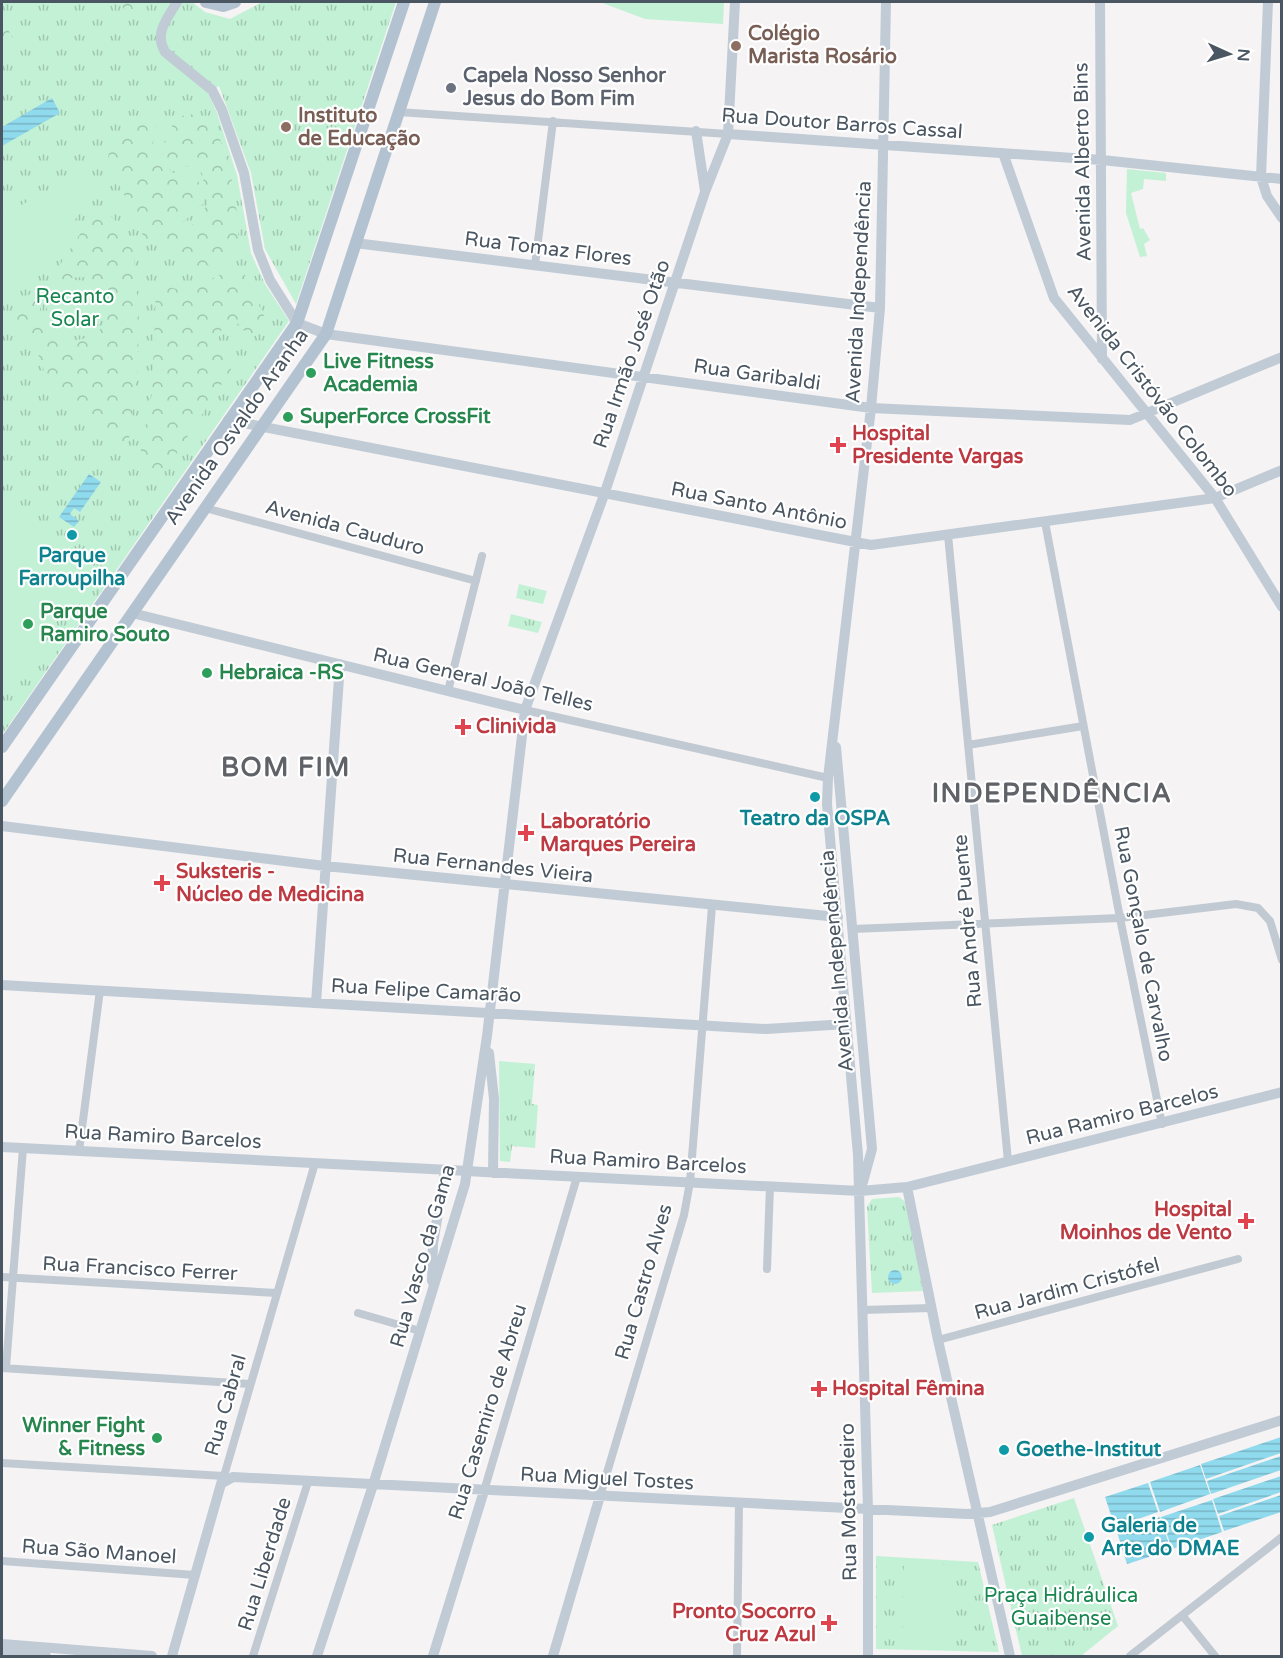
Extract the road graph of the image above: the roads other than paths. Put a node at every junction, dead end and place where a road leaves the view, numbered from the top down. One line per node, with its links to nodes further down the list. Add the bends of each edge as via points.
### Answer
1 (177, 2): 25 (street, via 161,31 161,46 212,90 222,110 244,173 258,250 270,280)
2 (206, 2): 3 (main road, via 223,6)
3 (235, 2)
4 (404, 2): 25 (main road, Avenida Osvaldo Aranha)
5 (435, 2): 10 (main road, Avenida Osvaldo Aranha)
6 (735, 2): 13 (street, Rua Irmão José Otão)
7 (886, 2): 14 (street, Avenida Independência)
8 (1100, 2): 16 (street, Avenida Alberto Bins)
9 (1268, 2): 17 (street)
10 (398, 112): 11 (street, Rua Doutor Barros Cassal); 21 (main road, Avenida Osvaldo Aranha)
11 (553, 121): 12 (street, Rua Doutor Barros Cassal); 22 (street)
12 (696, 131): 13 (street, Rua Doutor Barros Cassal); 19 (street)
13 (728, 134): 14 (street, Rua Doutor Barros Cassal); 19 (street, Rua Irmão José Otão)
14 (884, 145): 15 (street, Rua Doutor Barros Cassal); 24 (street, Avenida Independência)
15 (1003, 153): 16 (street, Rua Doutor Barros Cassal); 28 (street, Avenida Cristóvão Colombo, via 1054,298)
16 (1102, 160): 17 (street, Rua Doutor Barros Cassal); 28 (street, Avenida Alberto Bins)
17 (1261, 177): 18 (street, Rua Doutor Barros Cassal); 20 (street)
18 (1281, 179)
19 (705, 192): 23 (street, Rua Irmão José Otão)
20 (1281, 218)
21 (355, 243): 22 (street, Rua Tomaz Flores); 26 (main road, Avenida Osvaldo Aranha)
22 (535, 265): 23 (street, Rua Tomaz Flores)
23 (675, 283): 24 (street, Rua Tomaz Flores); 29 (street, Rua Irmão José Otão)
24 (880, 309): 30 (street, Avenida Independência)
25 (297, 323): 26 (street, Rua Garibaldi); 32 (main road, Avenida Osvaldo Aranha)
26 (326, 334): 29 (street, Rua Garibaldi); 33 (main road, Avenida Osvaldo Aranha)
27 (1281, 357): 31 (street, Rua Garibaldi)
28 (1102, 359): 31 (street, Avenida Cristóvão Colombo)
29 (642, 377): 30 (street, Rua Garibaldi); 35 (street, Rua Irmão José Otão)
30 (871, 408): 31 (street, Rua Garibaldi, via 1130,420); 40 (street, Avenida Independência)
31 (1148, 415): 36 (street, Avenida Cristóvão Colombo)
32 (228, 420): 33 (street, Rua Santo Antônio); 51 (main road, Avenida Osvaldo Aranha)
33 (262, 427): 35 (street, Rua Santo Antônio); 37 (main road, Avenida Osvaldo Aranha)
34 (1281, 470): 36 (street, Rua Santo Antônio)
35 (604, 495): 40 (street, Rua Santo Antônio); 47 (street, Rua Irmão José Otão)
36 (1215, 498): 38 (street, Rua Santo Antônio); 43 (street, Avenida Cristóvão Colombo)
37 (205, 508): 42 (street, Avenida Cauduro); 44 (main road, Avenida Osvaldo Aranha)
38 (1045, 522): 39 (street, Rua Santo Antônio); 49 (street, Rua Gonçalo de Carvalho)
39 (948, 535): 40 (street, Rua Santo Antônio, via 872,545); 50 (street, Rua André Puente)
40 (855, 543): 48 (street, Avenida Independência)
41 (482, 556): 42 (street)
42 (476, 581): 46 (street)
43 (1281, 608)
44 (132, 614): 45 (street, Rua General João Telles); 53 (main road, Avenida Osvaldo Aranha)
45 (339, 664): 46 (street, Rua General João Telles); 55 (street)
46 (448, 691): 47 (street, Rua General João Telles)
47 (525, 710): 52 (street, Rua General João Telles); 56 (street, Rua Vasco da Gama)
48 (834, 726): 52 (street, Avenida Independência); 61 (street, Avenida Independência)
49 (1083, 726): 50 (street); 59 (street, Rua Gonçalo de Carvalho)
50 (968, 745): 60 (street, Rua André Puente)
51 (2, 747)
52 (828, 778): 58 (street, Avenida Independência)
53 (2, 801)
54 (2, 826): 55 (street, Rua Fernandes Vieira)
55 (325, 866): 56 (street, Rua Fernandes Vieira); 65 (street)
56 (505, 885): 57 (street, Rua Fernandes Vieira); 66 (street, Rua Vasco da Gama)
57 (711, 906): 58 (street, Rua Fernandes Vieira); 68 (street, Rua Castro Alves)
58 (838, 917): 67 (street, Avenida Independência)
59 (1120, 918): 60 (street); 62 (street, via 1236,904 1258,908 1270,921); 71 (street, Rua Gonçalo de Carvalho)
60 (984, 924): 61 (street); 75 (street, Rua André Puente)
61 (853, 929): 83 (street, Avenida Independência, via 872,1149)
62 (1281, 960)
63 (2, 985): 64 (street, Rua Felipe Camarão)
64 (100, 990): 65 (street, Rua Felipe Camarão); 74 (street)
65 (316, 1003): 66 (street, Rua Felipe Camarão)
66 (490, 1013): 68 (street, Rua Felipe Camarão); 69 (street, Rua Vasco da Gama)
67 (848, 1024): 68 (street, Rua Felipe Camarão, via 766,1029); 83 (street, Avenida Independência)
68 (703, 1026): 80 (street, Rua Castro Alves)
69 (487, 1036): 78 (street, via 494,1099); 91 (street, Rua Vasco da Gama, via 465,1184)
70 (1281, 1092): 71 (street, Rua Ramiro Barcelos)
71 (1162, 1124): 75 (street, Rua Ramiro Barcelos)
72 (2, 1147): 73 (street, Rua Ramiro Barcelos)
73 (23, 1148): 74 (street, Rua Ramiro Barcelos); 89 (street)
74 (78, 1151): 76 (street, Rua Ramiro Barcelos)
75 (1008, 1161): 82 (street, Rua Ramiro Barcelos)
76 (315, 1163): 77 (street, Rua Ramiro Barcelos); 90 (street, Rua Cabral)
77 (448, 1170): 78 (street, Rua Ramiro Barcelos, bridge); 91 (street, via 433,1244)
78 (488, 1172): 79 (street, Rua Ramiro Barcelos)
79 (578, 1177): 80 (street, Rua Ramiro Barcelos); 104 (street, Rua Casemiro de Abreu)
80 (690, 1182): 81 (street, Rua Ramiro Barcelos); 105 (street, Rua Castro Alves, via 684,1215)
81 (770, 1186): 83 (street, Rua Ramiro Barcelos); 87 (street)
82 (907, 1187): 83 (street, Rua Ramiro Barcelos); 84 (street)
83 (860, 1191): 85 (street, Avenida Independência)
84 (910, 1200): 85 (street, via 900,1193 872,1196); 92 (street)
85 (860, 1206): 93 (street, Avenida Independência)
86 (1238, 1259): 96 (street, Rua Jardim Cristófel)
87 (767, 1269)
88 (2, 1277): 89 (street, Rua Francisco Ferrer)
89 (13, 1278): 90 (street, Rua Francisco Ferrer); 97 (street)
90 (277, 1293): 98 (street, Rua Cabral)
91 (432, 1294): 95 (street, Rua Vasco da Gama)
92 (931, 1308): 93 (street); 96 (street)
93 (863, 1310): 107 (street, Rua Mostardeiro)
94 (358, 1313): 95 (street)
95 (420, 1331): 103 (street, Rua Vasco da Gama)
96 (938, 1340): 108 (street)
97 (4, 1368): 98 (street)
98 (250, 1384): 101 (street, Rua Cabral)
99 (1281, 1420): 108 (street, Rua Miguel Tostes)
100 (2, 1463): 101 (street, Rua Miguel Tostes)
101 (226, 1477): 102 (street, Rua Miguel Tostes); 111 (street, Rua Cabral)
102 (308, 1482): 103 (street, Rua Miguel Tostes); 118 (street, Rua Liberdade)
103 (373, 1485): 104 (street, Rua Miguel Tostes); 119 (street, Rua Vasco da Gama)
104 (484, 1491): 105 (street, Rua Miguel Tostes); 120 (street, Rua Casemiro de Abreu)
105 (600, 1496): 106 (street, Rua Miguel Tostes); 121 (street, Rua Castro Alves)
106 (739, 1503): 107 (street, Rua Miguel Tostes); 122 (street)
107 (868, 1510): 108 (street, Rua Miguel Tostes); 123 (street, Rua Mostardeiro)
108 (979, 1513): 124 (street)
109 (1281, 1537): 112 (street)
110 (2, 1561): 111 (street, Rua São Manoel)
111 (195, 1575): 117 (street, Rua Cabral)
112 (1182, 1615): 125 (street); 126 (street)
113 (2, 1644): 116 (street)
114 (2, 1654): 115 (street)
115 (46, 1656)
116 (152, 1656)
117 (172, 1656)
118 (253, 1656)
119 (317, 1656)
120 (433, 1656)
121 (553, 1656)
122 (737, 1656)
123 (868, 1656)
124 (1010, 1656)
125 (1130, 1656)
126 (1215, 1656)

